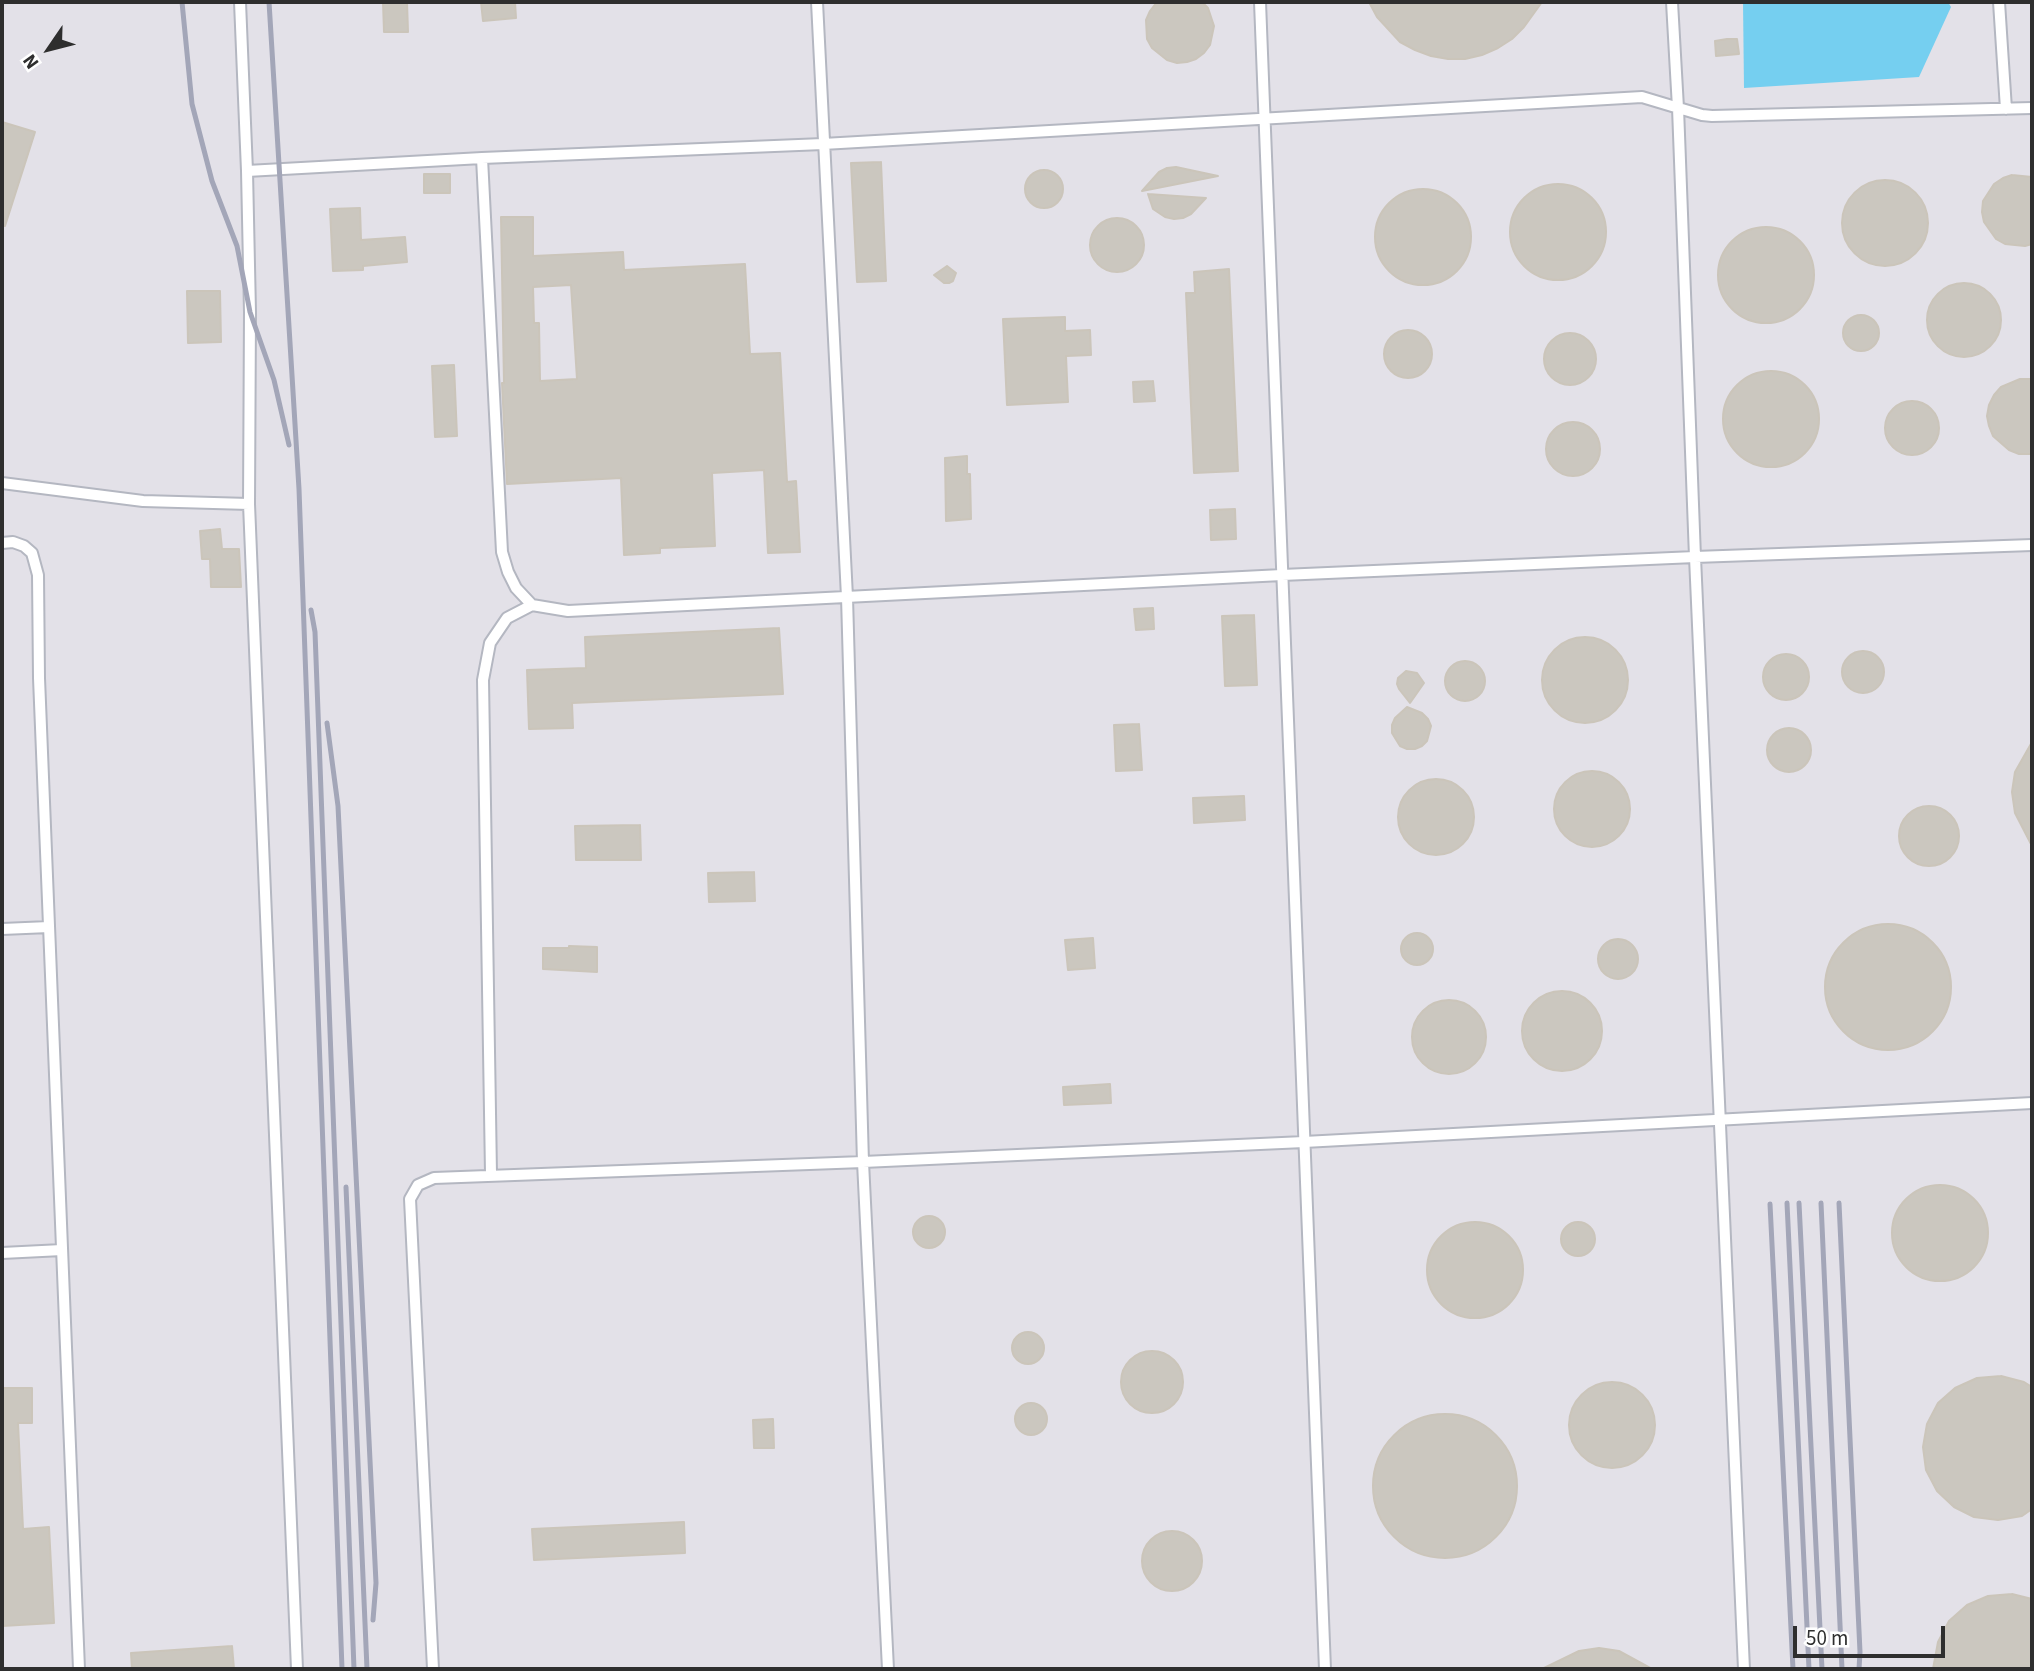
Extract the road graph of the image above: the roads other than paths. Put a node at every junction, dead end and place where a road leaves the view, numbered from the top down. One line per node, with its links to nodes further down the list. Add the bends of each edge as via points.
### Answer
1 (240, 2): 12 (lane)
2 (817, 2): 10 (lane)
3 (1260, 2): 9 (lane)
4 (1672, 2): 6 (lane)
5 (1999, 2): 7 (lane)
6 (1678, 108): 7 (lane, via 1712,116); 9 (lane, via 1642,97); 17 (lane)
7 (2006, 108): 8 (lane)
8 (2032, 108)
9 (1264, 119): 10 (lane); 18 (lane)
10 (823, 144): 11 (lane); 19 (lane)
11 (482, 158): 12 (lane); 20 (lane, via 502,552 516,588)
12 (247, 171): 14 (lane)
13 (2, 483): 14 (lane, via 143,501)
14 (249, 504): 31 (lane)
15 (2, 543): 21 (lane, via 24,546 32,554 38,575)
16 (2032, 545): 17 (lane)
17 (1695, 557): 18 (lane); 24 (lane)
18 (1282, 575): 19 (lane); 25 (lane)
19 (847, 597): 20 (lane, via 568,611); 26 (lane)
20 (532, 605): 27 (lane, via 506,618 490,643 483,680)
21 (49, 927): 22 (lane); 28 (lane)
22 (2, 929)
23 (2032, 1103): 24 (lane)
24 (1720, 1119): 25 (lane); 35 (lane)
25 (1304, 1142): 26 (lane); 34 (lane)
26 (863, 1163): 27 (lane); 33 (lane)
27 (492, 1174): 32 (lane, via 434,1178 418,1185 410,1199)
28 (62, 1251): 29 (lane); 30 (lane)
29 (2, 1253)
30 (79, 1669)
31 (298, 1669)
32 (433, 1669)
33 (888, 1669)
34 (1325, 1669)
35 (1744, 1669)

